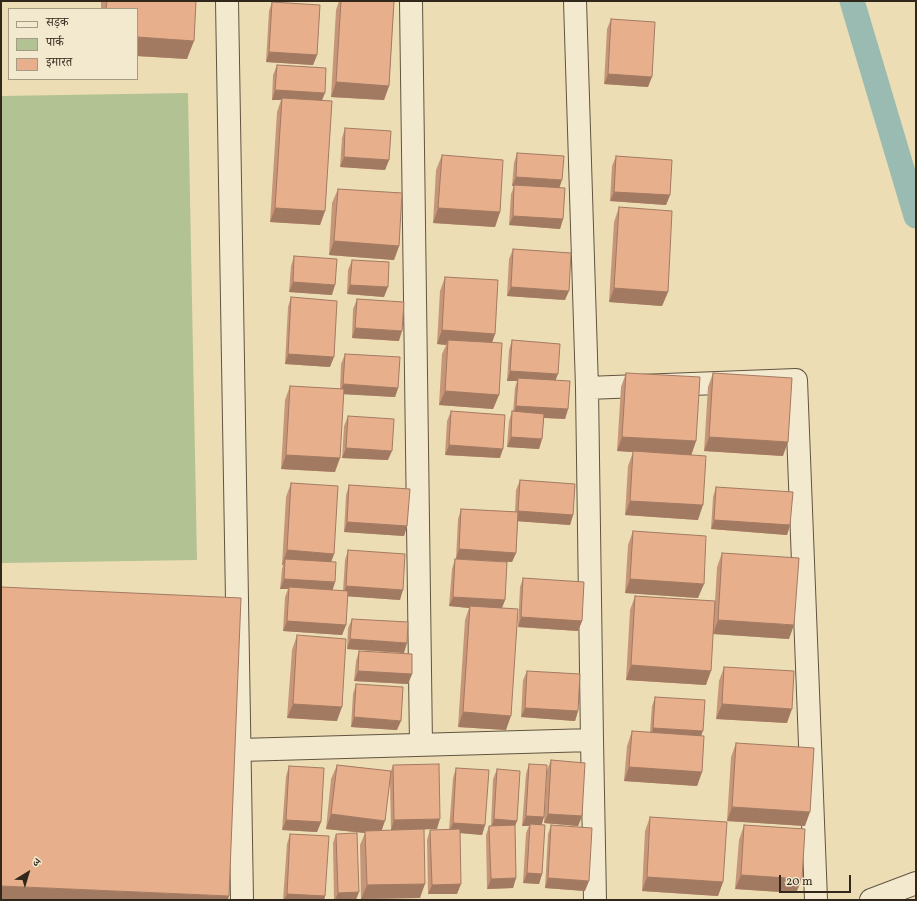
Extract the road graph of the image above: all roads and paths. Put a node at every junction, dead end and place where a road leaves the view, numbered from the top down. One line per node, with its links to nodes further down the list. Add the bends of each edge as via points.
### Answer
1 (227, 1): 7 (street)
2 (411, 1): 6 (street)
3 (575, 1): 4 (street)
4 (586, 388): 5 (street); 11 (street, via 796,380)
5 (592, 740): 6 (street); 10 (street)
6 (421, 745): 7 (street)
7 (240, 750): 9 (street)
8 (916, 883): 12 (street)
9 (242, 900)
10 (595, 900)
11 (816, 900)
12 (871, 900)

